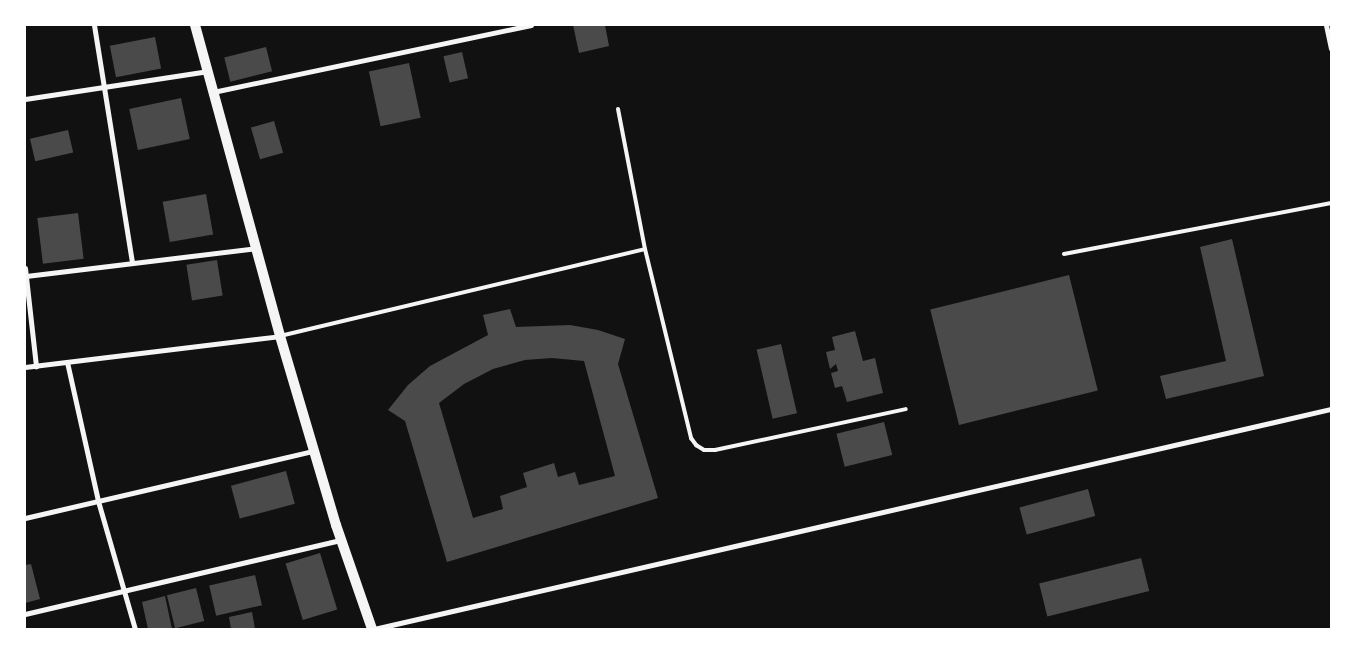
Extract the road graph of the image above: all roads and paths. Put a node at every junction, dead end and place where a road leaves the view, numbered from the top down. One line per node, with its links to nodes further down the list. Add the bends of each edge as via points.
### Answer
1 (94, 25): 7 (street)
2 (195, 25): 6 (main road)
3 (531, 25): 8 (street)
4 (1326, 25): 5 (street)
5 (1331, 48)
6 (207, 71): 7 (street); 8 (main road)
7 (104, 87): 9 (street); 15 (street)
8 (212, 92): 12 (main road)
9 (25, 99)
10 (618, 109): 13 (lane)
11 (1331, 203): 14 (lane)
12 (257, 248): 15 (street); 18 (main road)
13 (645, 249): 18 (lane); 22 (lane, via 691,438 704,450)
14 (1064, 254)
15 (132, 263): 17 (street)
16 (25, 268): 17 (street)
17 (26, 276): 20 (street)
18 (280, 336): 19 (street); 24 (main road)
19 (66, 362): 20 (street); 25 (street)
20 (36, 366): 21 (street)
21 (25, 367)
22 (906, 409)
23 (1331, 409): 31 (street)
24 (314, 450): 25 (street); 27 (main road)
25 (98, 501): 26 (street); 28 (street)
26 (25, 518)
27 (341, 540): 28 (street); 31 (main road)
28 (124, 592): 29 (street); 30 (street)
29 (25, 614)
30 (135, 629)
31 (373, 629)

